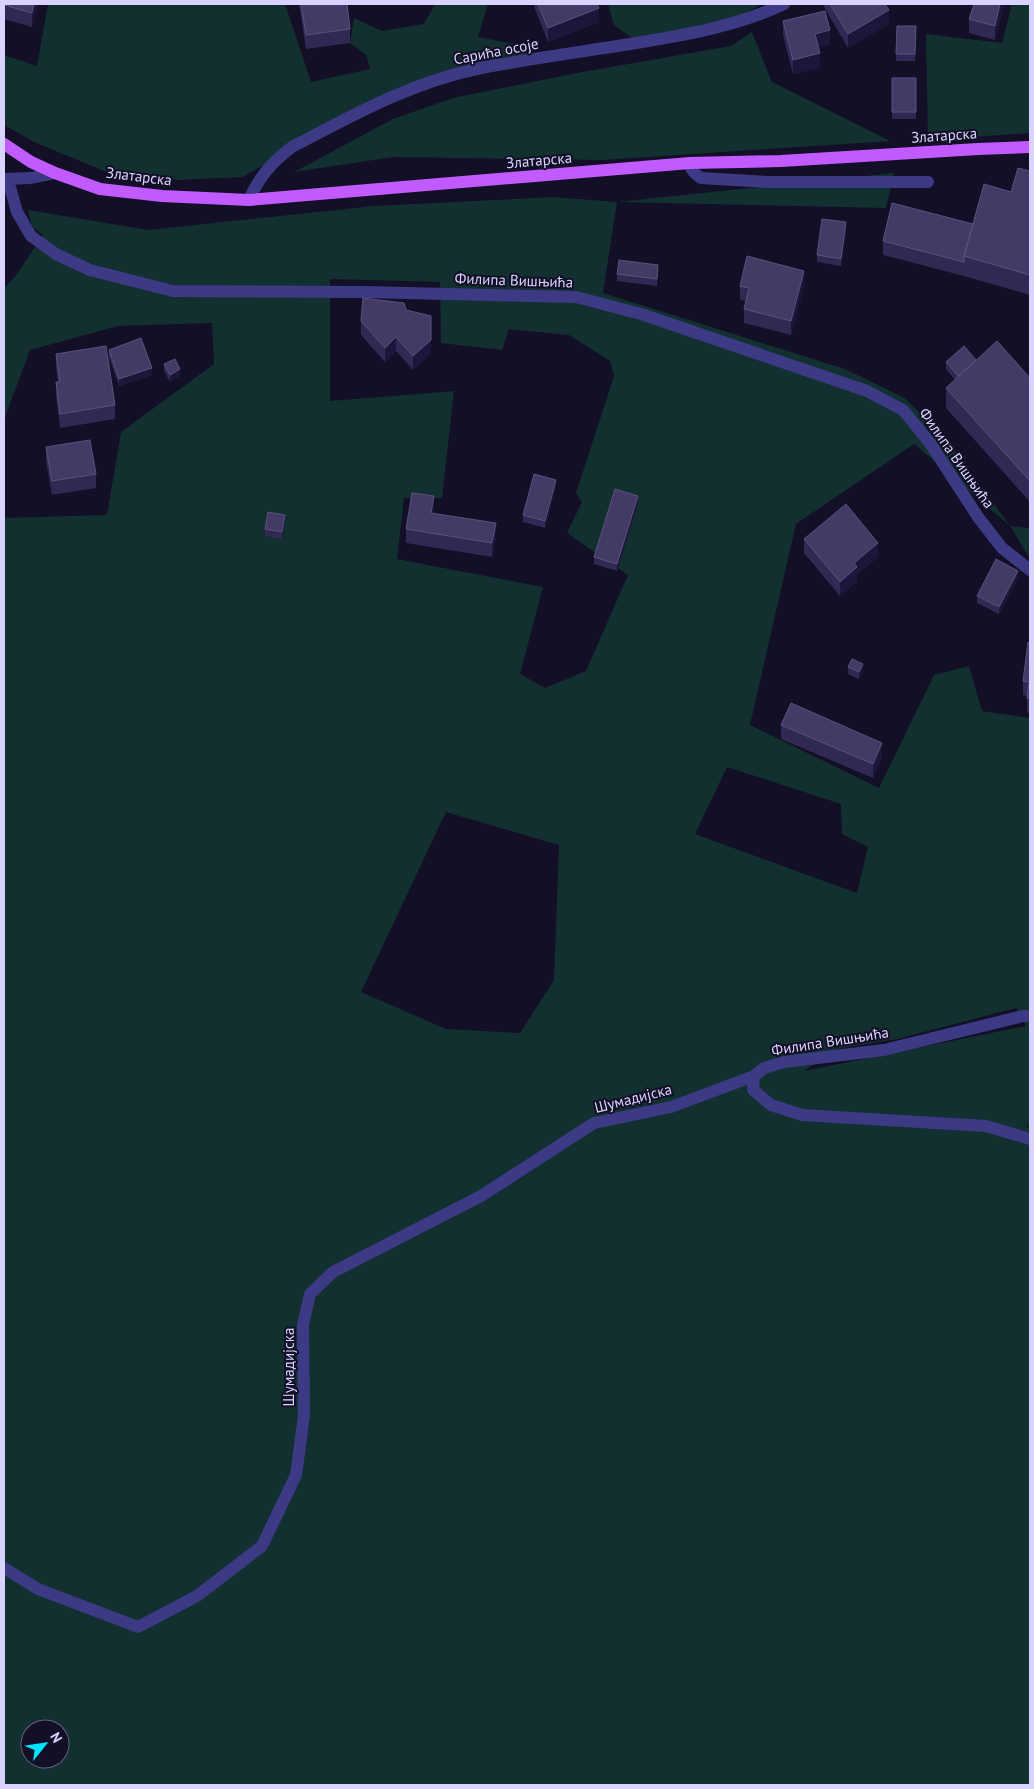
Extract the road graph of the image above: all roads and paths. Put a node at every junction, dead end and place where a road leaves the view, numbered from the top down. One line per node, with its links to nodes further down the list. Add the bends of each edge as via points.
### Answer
1 (784, 4): 8 (street, Сарића осоје, via 720,27 480,68 406,90 292,147 265,170)
2 (4, 144): 5 (main road, Златарска)
3 (1030, 147): 4 (main road, Златарска)
4 (690, 163): 7 (street, via 690,168 702,178 768,182); 8 (main road, Златарска)
5 (55, 173): 6 (street); 8 (main road, Златарска, via 100,189)
6 (6, 180): 9 (street, Филипа Вишњића, via 17,212 31,236 56,254 90,270 173,291 576,297 641,314 867,391 903,410 930,443 1002,548)
7 (928, 182)
8 (250, 200)
9 (1030, 570)
10 (1030, 1016): 11 (street, Филипа Вишњића, via 884,1050 784,1062 764,1068)
11 (754, 1076): 12 (street, via 753,1090 771,1105 802,1115 986,1126); 13 (street, Шумадијска, via 671,1107 594,1123 481,1196 333,1272 310,1294 303,1325 304,1416 296,1475 262,1546 197,1596 138,1627 38,1588)
12 (1030, 1139)
13 (4, 1568)

